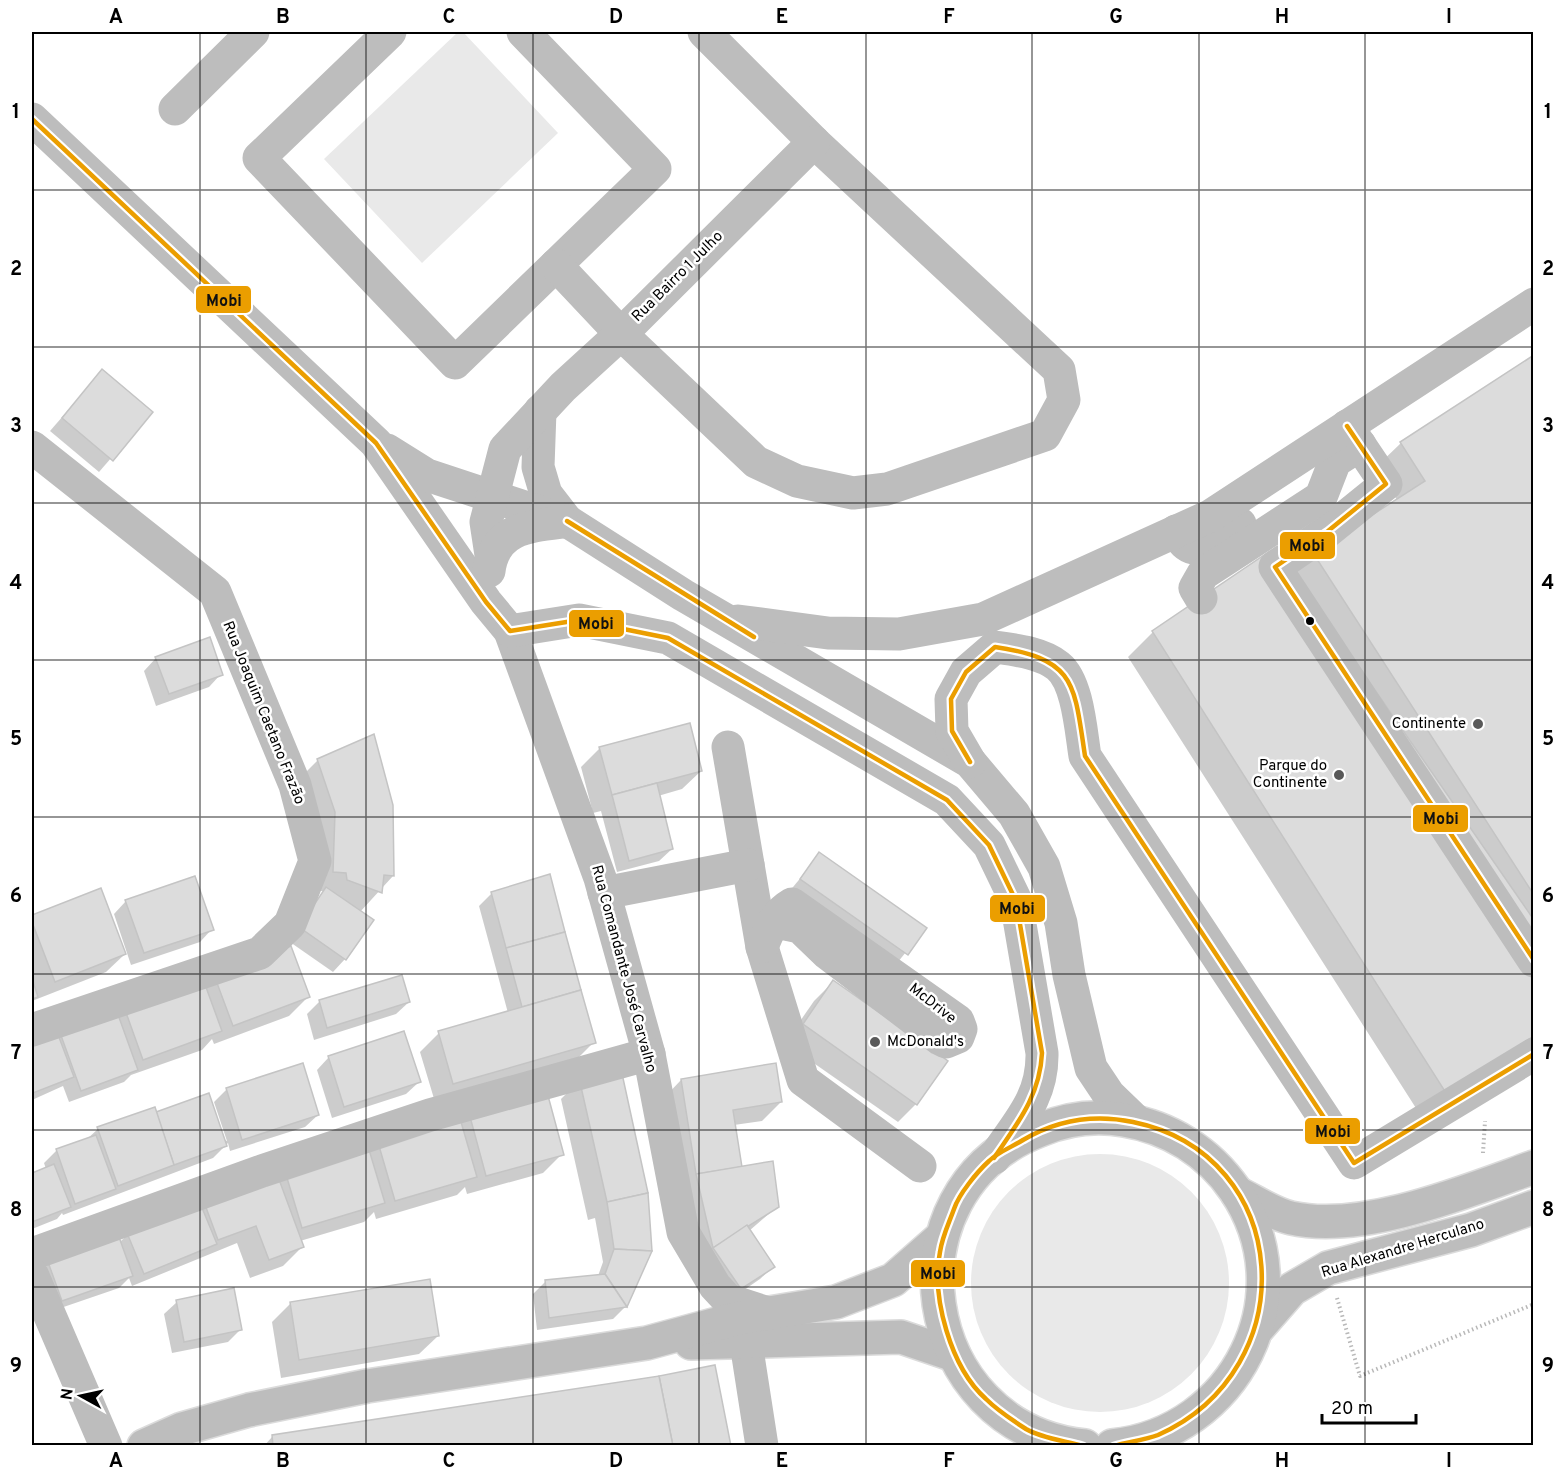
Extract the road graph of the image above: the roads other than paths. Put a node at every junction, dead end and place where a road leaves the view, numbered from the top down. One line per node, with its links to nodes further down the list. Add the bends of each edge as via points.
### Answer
1 (253, 32): 5 (street)
2 (390, 32): 8 (street, via 259,158 455,363)
3 (523, 32): 8 (street, via 655,169)
4 (704, 32): 7 (street)
5 (175, 109)
6 (32, 119): 13 (street, Rua Comandante José Carvalho)
7 (814, 141): 10 (street, Rua Bairro 1 Julho); 10 (street, via 1059,370 1064,400 1046,435 887,489 853,493 797,481 756,462)
8 (556, 265): 10 (street)
9 (1533, 304): 12 (street)
10 (621, 334): 11 (street, Rua Bairro 1 Julho)
11 (540, 411): 15 (street, Rua Bairro 1 Julho); 19 (street, via 538,467 546,494)
12 (1353, 436): 20 (street); 22 (street, via 1335,461 1321,497 1203,574 1195,588); 33 (street, via 1386,484 1275,567)
13 (376, 443): 17 (street, Rua Comandante José Carvalho); 23 (street, Rua Comandante José Carvalho)
14 (32, 447): 34 (street, Rua Joaquim Caetano Frazão, via 215,592 295,785 315,861 290,924 260,953)
15 (506, 449): 17 (street, via 465,469); 18 (street)
16 (1318, 471): 20 (street, via 1205,548 1190,549 1183,545)
17 (427, 475): 18 (street, Rua Comandante José Carvalho)
18 (493, 497): 19 (street, Rua Comandante José Carvalho); 21 (street, via 486,522)
19 (567, 521): 21 (street, via 528,526 509,534); 25 (street)
20 (1176, 531): 24 (street)
21 (491, 555): 23 (street)
22 (1201, 598)
23 (486, 602): 26 (street, Rua Comandante José Carvalho)
24 (983, 619): 25 (street, via 898,634 828,633); 27 (street)
25 (724, 620): 29 (street)
26 (510, 631): 31 (street, Rua Comandante José Carvalho); 38 (street, via 579,620 668,638 947,800 989,845 1016,901 1043,1076 1030,1105)
27 (966, 672): 29 (street, via 951,699 952,731); 36 (street, via 996,647 1027,652 1059,667 1071,686 1085,756 1354,1163)
28 (728, 747): 30 (street)
29 (970, 762): 37 (street, via 1014,814 1044,867 1061,923 1091,1068 1109,1095)
30 (748, 865): 31 (street); 32 (street)
31 (604, 893): 35 (street, Rua Comandante José Carvalho)
32 (766, 937): 32 (street, McDrive, via 779,912 792,904 958,1021 958,1037 946,1042 940,1039 836,960 800,927 781,923); 39 (street, via 803,1080)
33 (1533, 961)
34 (32, 1030)
35 (649, 1054): 44 (street, via 430,1115 262,1171); 45 (street, Rua Comandante José Carvalho, via 683,1232 715,1287 728,1300)
36 (1533, 1054)
37 (1137, 1122): 38 (street, via 1113,1118 1069,1120 1033,1132); 41 (street, via 1195,1148 1216,1166)
38 (994, 1158): 43 (street, via 963,1193)
39 (920, 1166)
40 (1533, 1167): 41 (street, via 1428,1206 1339,1222 1289,1218)
41 (1237, 1193): 46 (street, via 1255,1229 1262,1258 1263,1287)
42 (1533, 1207): 46 (street, Rua Alexandre Herculano, via 1471,1230 1328,1268 1292,1289)
43 (942, 1238): 45 (street, via 893,1280 836,1302); 49 (street, via 937,1301)
44 (32, 1273): 53 (street)
45 (768, 1313): 47 (street)
46 (1256, 1329): 50 (street, via 1244,1359 1223,1390)
47 (647, 1343): 48 (street); 54 (street, via 249,1410 182,1429)
48 (746, 1343): 49 (street, via 901,1337); 51 (street)
49 (954, 1355): 52 (street, via 968,1380 989,1403 1025,1428)
50 (1167, 1438): 55 (street)
51 (762, 1443)
52 (1067, 1444)
53 (106, 1446)
54 (144, 1446)
55 (1112, 1446)

